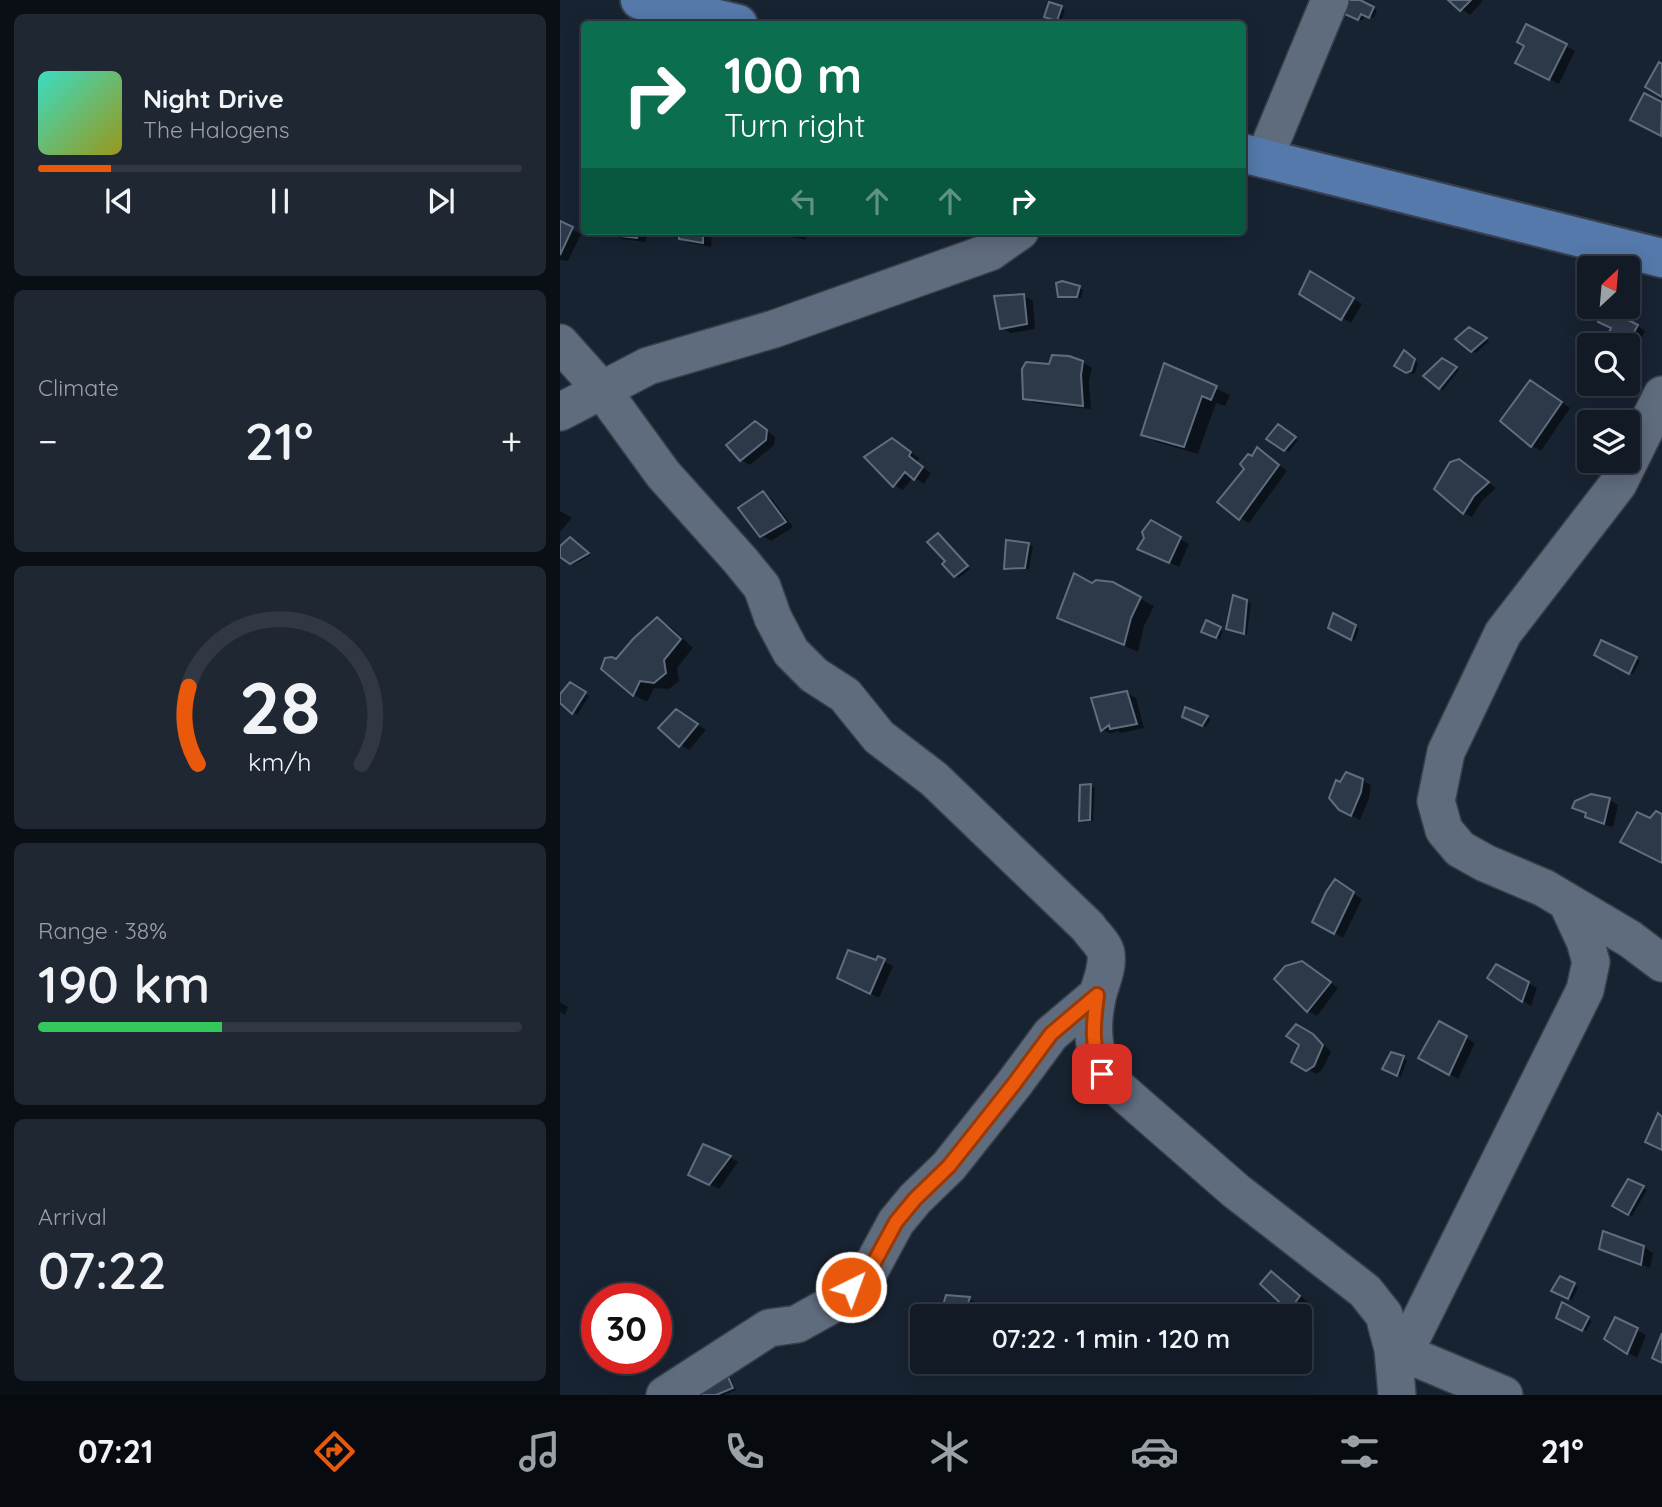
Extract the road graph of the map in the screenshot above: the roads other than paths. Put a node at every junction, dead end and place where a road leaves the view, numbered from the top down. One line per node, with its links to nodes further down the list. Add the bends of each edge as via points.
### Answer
1 (640, 0): 3 (main road)
2 (1330, 0): 4 (street)
3 (726, 21)
4 (1253, 156): 6 (main road)
5 (1014, 235): 8 (street, via 990,251 774,329 648,366)
6 (1662, 258)
7 (560, 343): 8 (street)
8 (602, 390): 10 (street); 13 (street, via 663,474 762,587 791,652 814,675 845,695 879,737 934,779 1088,927 1106,951 1106,970)
9 (1662, 395): 11 (street, via 1618,484 1503,633 1446,751 1436,801 1444,830 1460,849)
10 (560, 412)
11 (1567, 902): 12 (street); 14 (street, via 1591,962 1585,990)
12 (1662, 963)
13 (1097, 995): 14 (street, via 1093,1050 1102,1074 1236,1191 1365,1291 1384,1315); 15 (street, via 1051,1034 949,1166 896,1222 870,1270 833,1304 797,1324 769,1328)
14 (1399, 1373): 16 (street)
15 (665, 1395)
16 (1504, 1395)

